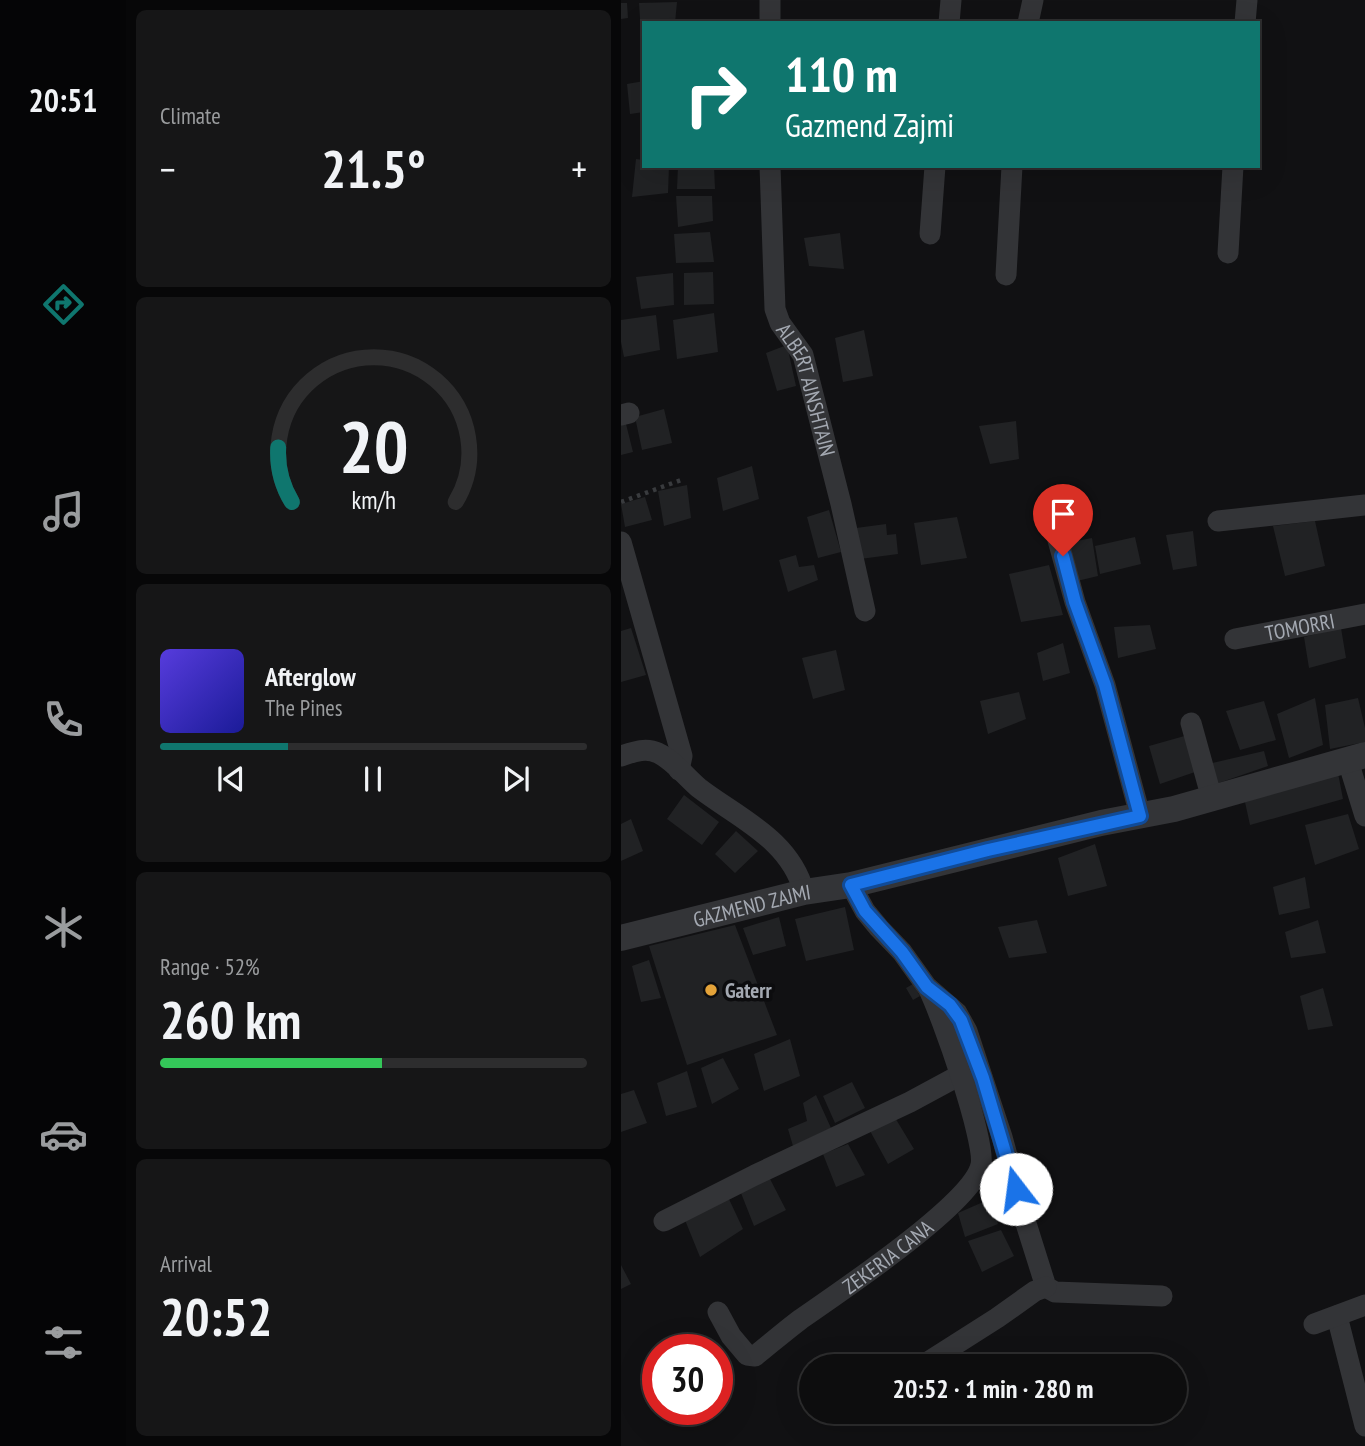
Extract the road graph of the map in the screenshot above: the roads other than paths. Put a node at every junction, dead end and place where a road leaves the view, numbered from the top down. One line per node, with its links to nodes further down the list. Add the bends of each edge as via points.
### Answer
1 (770, 0): 5 (street)
2 (951, 0): 6 (street)
3 (1033, 0): 7 (street)
4 (1247, 0): 8 (street)
5 (770, 21)
6 (949, 21)
7 (1028, 21)
8 (1245, 21)
9 (770, 168): 20 (street, ALBERT AJNSHTAJN, via 775,309 803,355)
10 (935, 168): 13 (street)
11 (1012, 168): 15 (street)
12 (1233, 168): 14 (street)
13 (930, 234)
14 (1228, 253)
15 (1006, 275)
16 (1365, 505): 18 (street)
17 (1050, 511): 28 (street, via 1075,602 1105,685)
18 (1218, 521)
19 (621, 542): 26 (street, via 682,756)
20 (864, 611)
21 (1365, 614): 22 (street, TOMORRI)
22 (1235, 639)
23 (1191, 723): 27 (street)
24 (621, 756): 26 (street, via 648,750)
25 (1356, 758): 27 (street, GAZMEND ZAJMI); 29 (street)
26 (679, 770): 31 (street, via 766,835 797,870)
27 (1212, 799): 28 (street, GAZMEND ZAJMI)
28 (1140, 816): 30 (street, GAZMEND ZAJMI)
29 (1365, 816)
30 (851, 885): 31 (street, GAZMEND ZAJMI); 33 (street, via 865,911)
31 (804, 892): 32 (street, GAZMEND ZAJMI)
32 (621, 938)
33 (927, 987): 34 (street, ZEKERIA CANA); 36 (street, via 950,1005 967,1031)
34 (960, 1075): 35 (street); 39 (street, ZEKERIA CANA, via 982,1154 971,1184 907,1241 755,1356 747,1355 731,1336)
35 (664, 1221)
36 (1046, 1287): 37 (street, via 1055,1292); 42 (street)
37 (1162, 1296)
38 (1365, 1305): 40 (street)
39 (718, 1312)
40 (1337, 1316): 41 (street); 43 (street)
41 (1315, 1324)
42 (940, 1354)
43 (1365, 1426)

